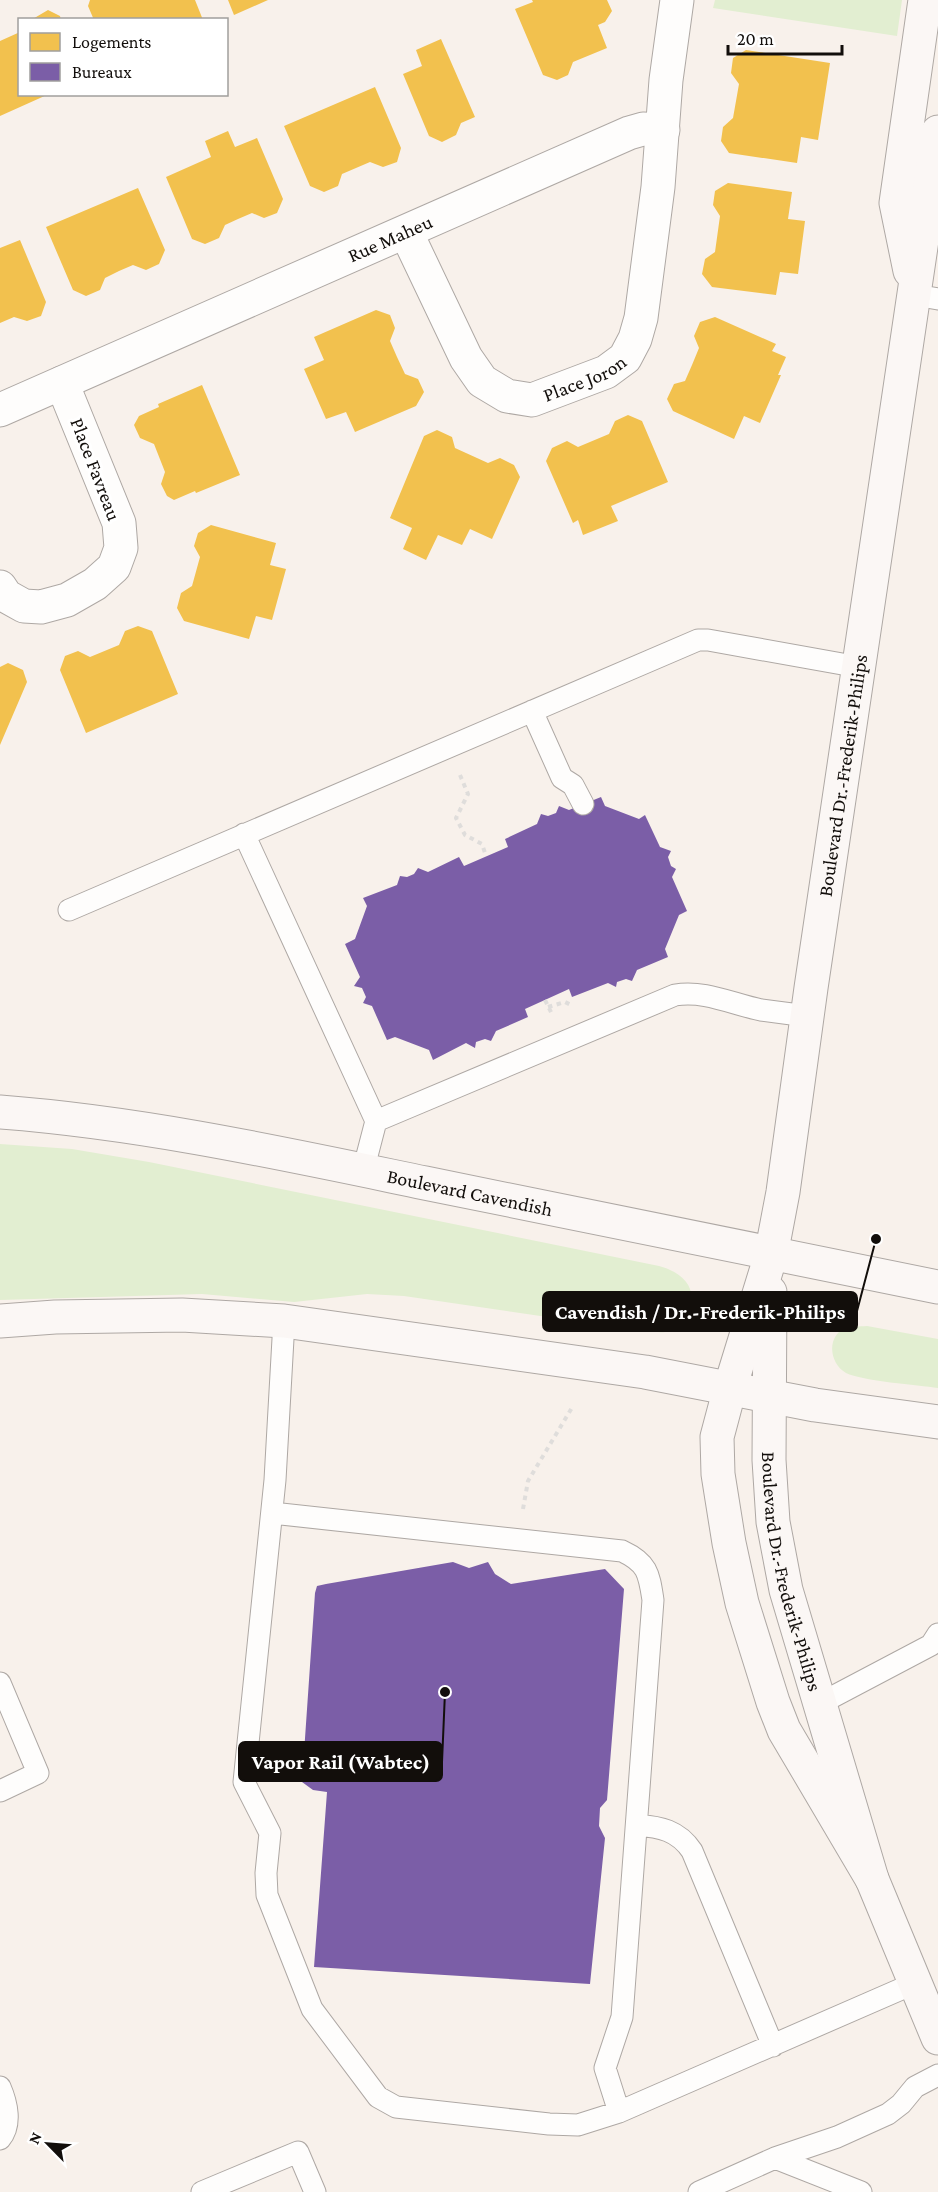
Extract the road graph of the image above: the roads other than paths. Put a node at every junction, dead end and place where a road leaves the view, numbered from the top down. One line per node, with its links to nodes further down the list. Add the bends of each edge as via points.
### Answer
1 (677, 0): 3 (street)
2 (925, 0): 7 (street, Boulevard Dr.-Frederik-Philips, via 896,203)
3 (663, 130): 5 (street, Rue Maheu, via 628,133); 5 (street, Place Joron, via 641,318 625,358 606,372 532,400 507,396 482,381 465,358)
4 (938, 132): 6 (street, Boulevard Dr.-Frederik-Philips)
5 (406, 232): 8 (street, Rue Maheu)
6 (930, 241): 7 (street, Boulevard Dr.-Frederik-Philips)
7 (926, 297): 11 (street, Boulevard Dr.-Frederik-Philips)
8 (62, 383): 9 (street, Rue Maheu); 10 (street, Place Favreau, via 118,523 121,548 114,567 67,600 41,607 24,606 6,596)
9 (0, 410)
10 (0, 587)
11 (859, 667): 12 (lane, via 698,640); 16 (street, Boulevard Dr.-Frederik-Philips)
12 (532, 711): 13 (lane, via 562,778 573,785); 14 (lane)
13 (583, 804)
14 (244, 834): 15 (lane); 18 (lane)
15 (69, 910)
16 (807, 1016): 18 (lane, via 760,1010 690,992 675,995); 20 (street, Boulevard Dr.-Frederik-Philips)
17 (0, 1112): 19 (street, Boulevard Cavendish, via 152,1130)
18 (376, 1121): 19 (lane)
19 (363, 1171): 20 (street, Boulevard Cavendish)
20 (771, 1255): 21 (street, Boulevard Cavendish); 24 (street, Boulevard Dr.-Frederik-Philips); 25 (street, Boulevard Dr.-Frederik-Philips)
21 (938, 1287)
22 (0, 1321): 23 (street, via 182,1315)
23 (284, 1321): 24 (street, via 633,1370); 27 (lane)
24 (730, 1388): 25 (street); 33 (street, Boulevard Dr.-Frederik-Philips, via 717,1437 718,1474 729,1543 757,1656 784,1730)
25 (768, 1396): 26 (street); 30 (street, Boulevard Dr.-Frederik-Philips, via 777,1550 796,1629)
26 (938, 1422)
27 (272, 1513): 32 (lane, via 622,1551 643,1563 653,1600); 39 (lane, via 244,1782 270,1833 267,1895 312,2009 378,2097 396,2107 578,2125)
28 (938, 1634): 30 (lane, via 931,1644)
29 (0, 1683): 31 (lane, via 38,1773)
30 (821, 1703): 33 (street, Boulevard Dr.-Frederik-Philips)
31 (0, 1791)
32 (637, 1825): 36 (lane, via 674,1832 692,1851); 39 (lane, via 622,2017 605,2068)
33 (872, 1879): 34 (street, Boulevard Dr.-Frederik-Philips)
34 (915, 1983): 35 (street, Boulevard Dr.-Frederik-Philips); 36 (lane)
35 (938, 2038)
36 (773, 2046): 39 (lane)
37 (938, 2075): 41 (lane, via 915,2087 888,2114)
38 (0, 2087): 40 (lane, via 7,2122)
39 (619, 2112)
40 (0, 2139)
41 (775, 2158): 44 (lane); 45 (lane)
42 (202, 2192): 43 (lane, via 298,2152)
43 (315, 2192)
44 (699, 2192)
45 (861, 2192)

